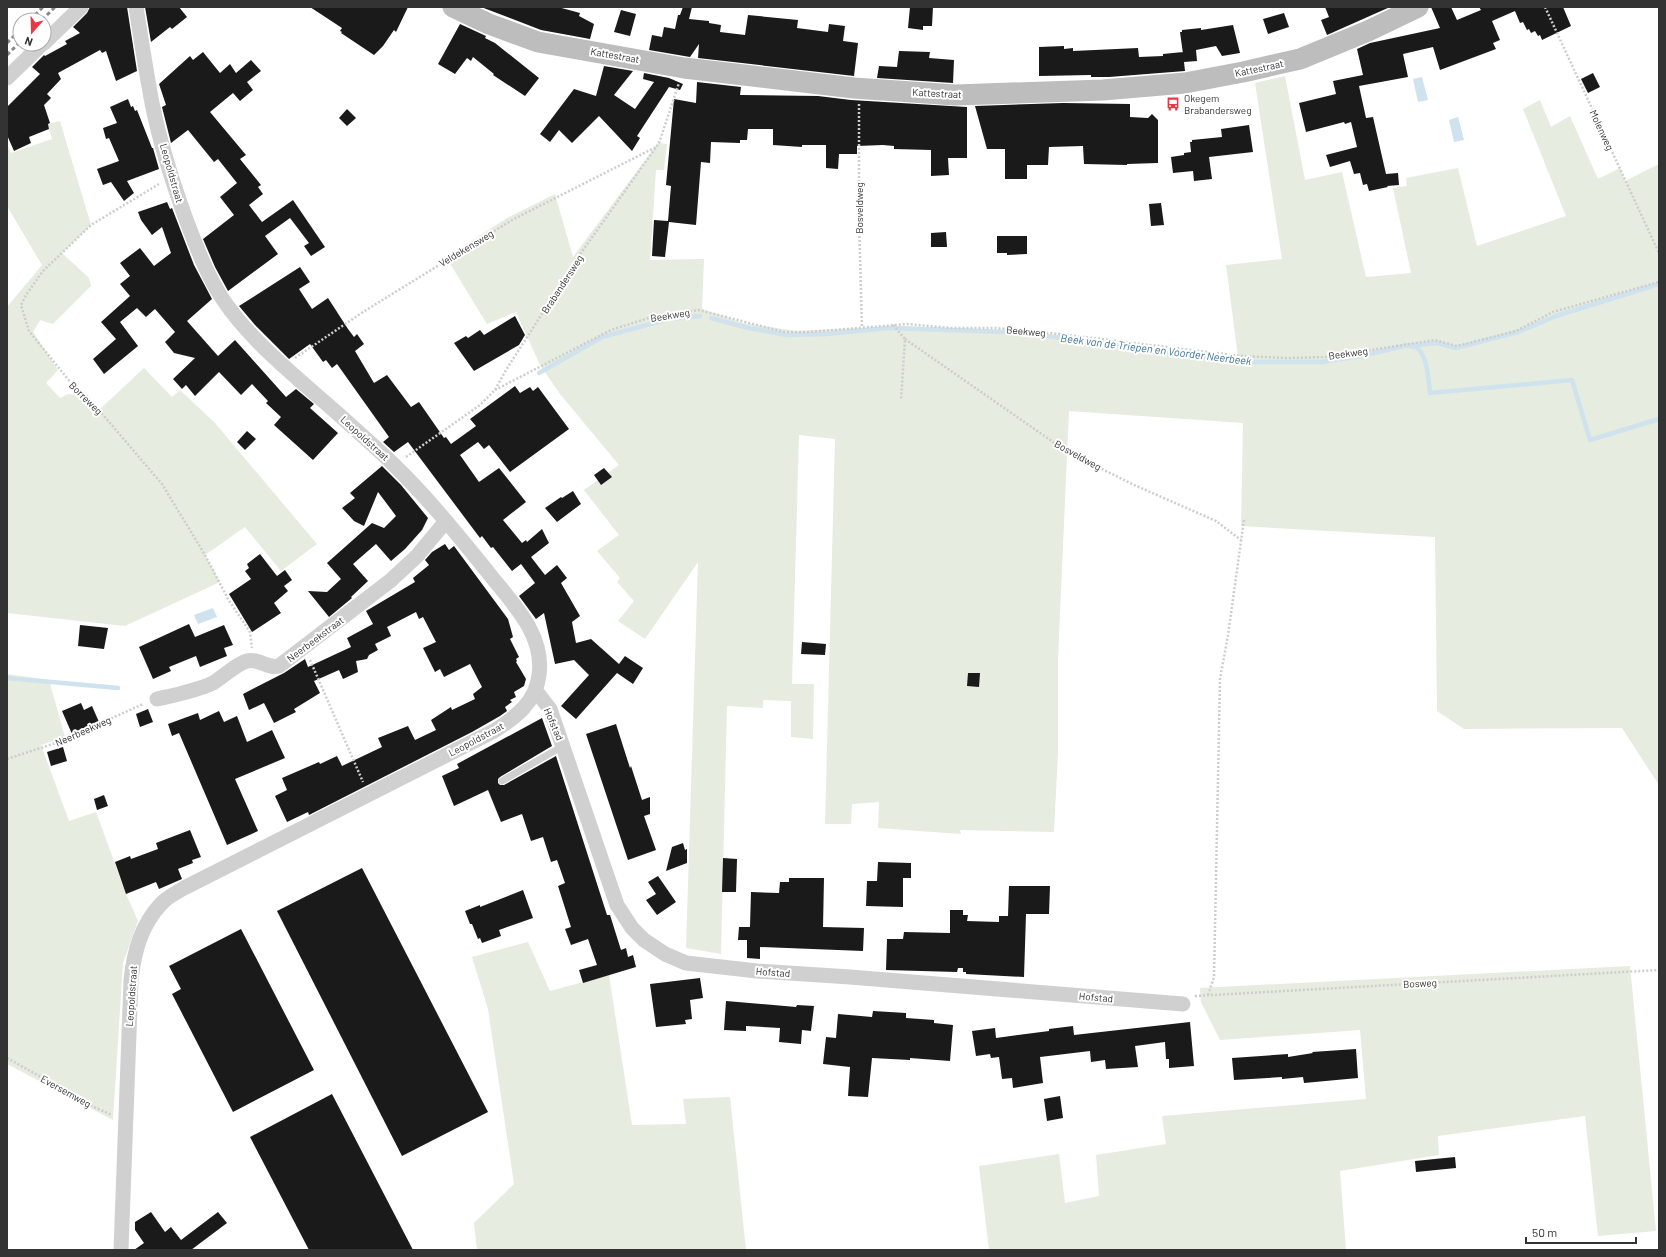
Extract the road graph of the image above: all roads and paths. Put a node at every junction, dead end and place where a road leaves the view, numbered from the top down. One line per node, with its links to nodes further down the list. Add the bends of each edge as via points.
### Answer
1 (81, 7): 6 (street)
2 (136, 7): 12 (street, Leopoldstraat, via 152,105)
3 (453, 7): 8 (main road, Kattestraat, via 489,24 538,42)
4 (1418, 7): 10 (main road, Kattestraat, via 1300,59 1185,83 1104,90 955,95)
5 (1546, 7): 13 (path, Molenweg)
6 (52, 34)
7 (34, 52): 9 (street)
8 (684, 68): 10 (main road, Kattestraat); 11 (path, Brabandersweg)
9 (7, 78)
10 (859, 88): 16 (path, Bosveldweg)
11 (656, 147): 18 (path, Veldekensweg, via 512,220 362,312); 19 (path, Brabandersweg, via 582,253)
12 (173, 179): 18 (street, Leopoldstraat, via 195,244 221,297 234,315); 26 (path, Borreweg, via 155,185 90,225 43,271 21,305 29,331 75,388 87,396 162,484 228,599 250,632)
13 (1659, 253)
14 (1659, 282): 15 (path, Beekweg, via 1553,312 1516,331 1458,346 1435,340 1326,356 1241,356 996,328)
15 (893, 325): 16 (path, Beekweg); 17 (path, Bosveldweg)
16 (862, 328): 19 (path, Beekweg, via 784,332 699,310 655,316 611,330)
17 (905, 339): 20 (path); 24 (path, Bosveldweg, via 1066,451 1216,521)
18 (284, 366): 21 (street, Leopoldstraat)
19 (495, 390): 21 (path, Brabandersweg, via 480,405)
20 (901, 400)
21 (394, 466): 22 (street, Leopoldstraat)
22 (446, 520): 25 (street, Neerbeekstraat, via 417,556 390,581); 27 (street, Leopoldstraat, via 520,611 534,635 540,673)
23 (1244, 520): 24 (path)
24 (1241, 540): 34 (path, via 1220,679 1214,977)
25 (305, 648): 26 (street, Neerbeekstraat, via 279,666); 32 (path)
26 (254, 661): 28 (street, via 246,661 212,683)
27 (536, 691): 29 (street, Hofstad, via 550,709); 32 (street, Leopoldstraat, via 529,703 512,720)
28 (157, 699): 30 (path, Neerbeekweg, via 59,742)
29 (563, 746): 31 (lane); 35 (street, Hofstad, via 617,905 632,928 644,940 665,954 686,963 757,971)
30 (7, 759)
31 (502, 781)
32 (368, 794): 37 (street, Leopoldstraat, via 184,888 162,903 148,920 133,960)
33 (1659, 970): 34 (path, Bosweg)
34 (1208, 995): 35 (path, Bosweg, via 1194,996)
35 (1183, 1004)
36 (7, 1058): 37 (path, Eversemweg, via 96,1108)
37 (126, 1120): 38 (street, Leopoldstraat)
38 (121, 1250)

